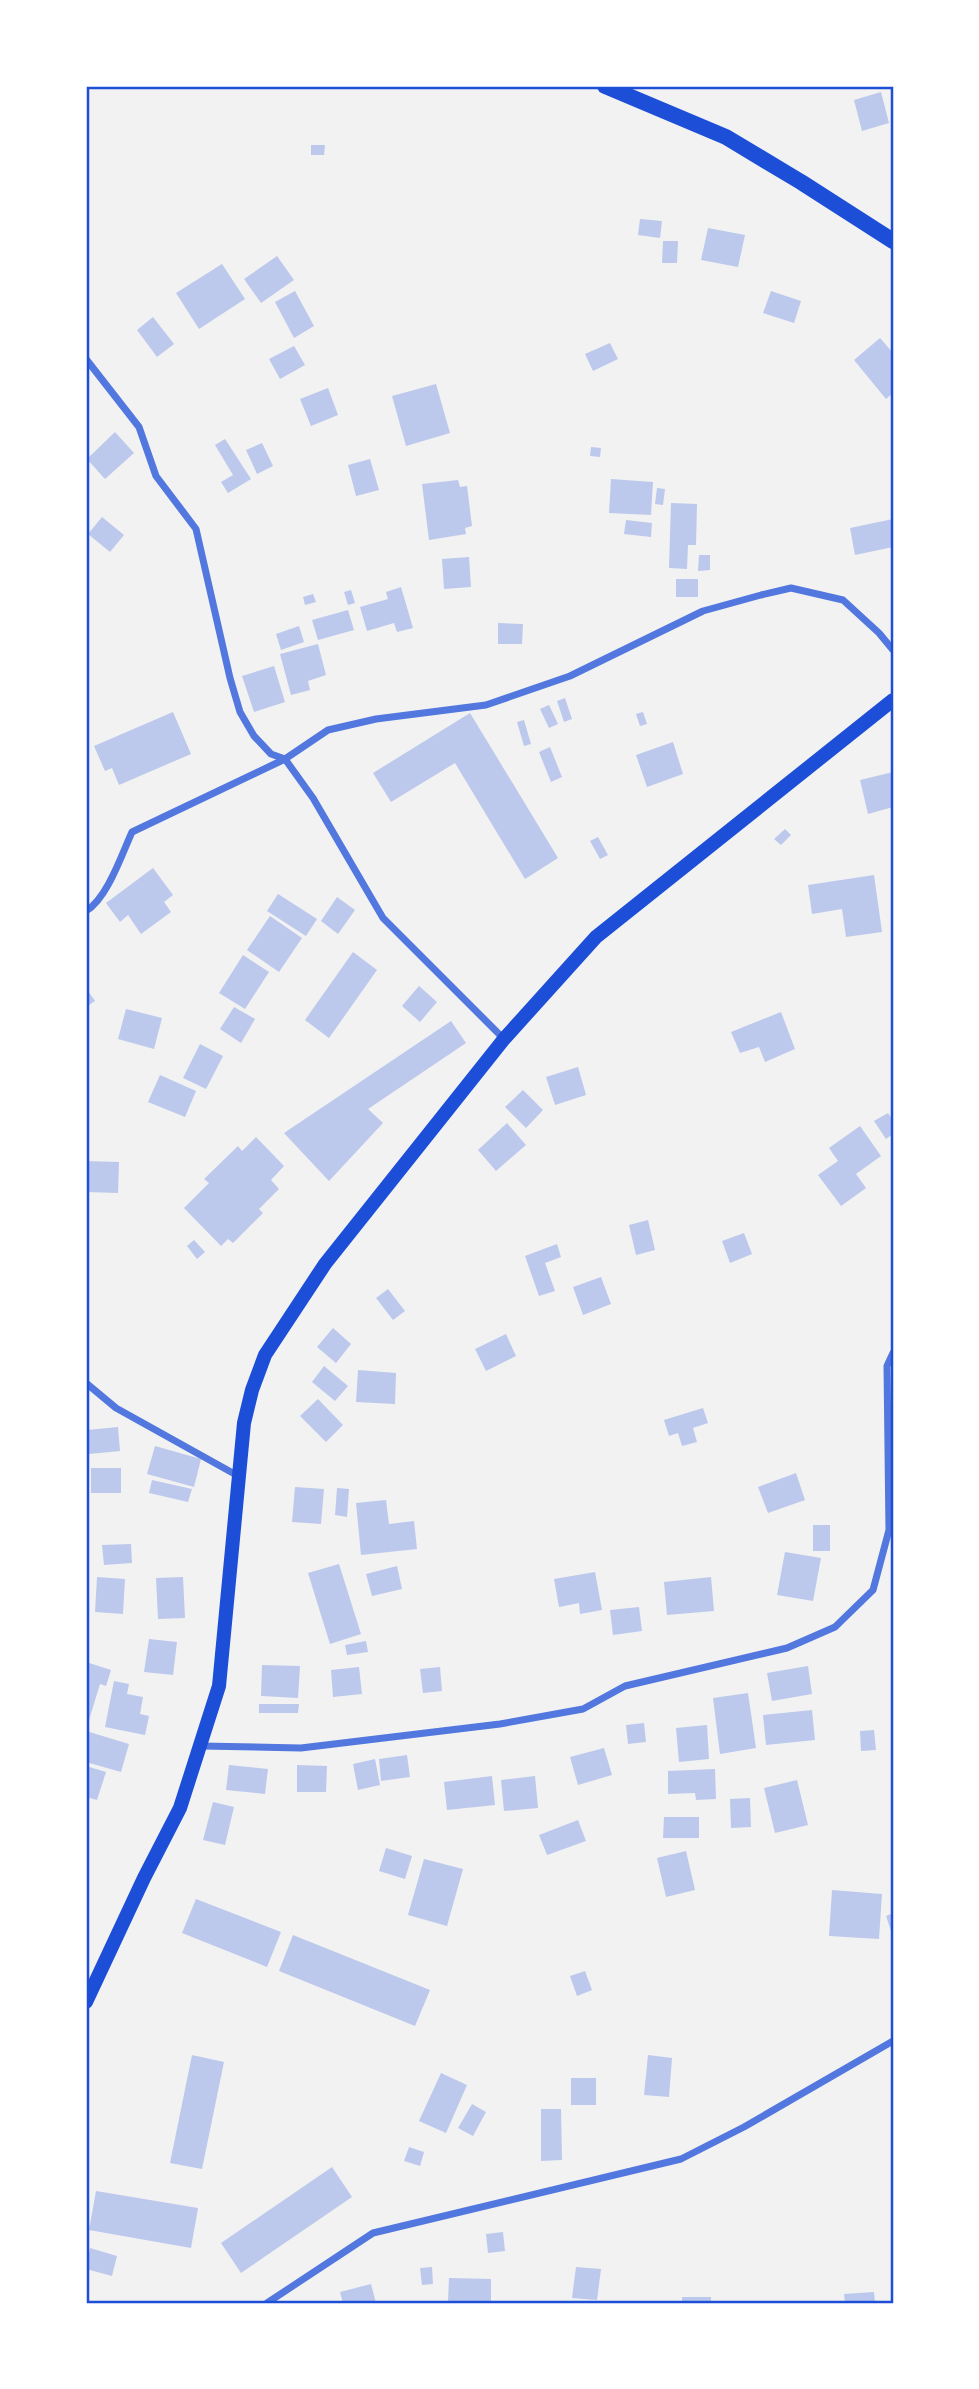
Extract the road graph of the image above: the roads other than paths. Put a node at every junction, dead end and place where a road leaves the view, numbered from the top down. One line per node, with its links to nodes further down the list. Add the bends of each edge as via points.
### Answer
1 (605, 86): 2 (highway, via 726,137)
2 (893, 241)
3 (86, 359): 6 (street, via 139,427 156,476 196,529 240,712 271,754)
4 (893, 650): 6 (street, via 843,600 791,588 703,611 570,676 486,705 328,730)
5 (893, 699): 8 (main road, via 597,937)
6 (285, 759): 7 (street, via 132,831 108,884); 8 (street, via 383,918)
7 (86, 911)
8 (503, 1039): 11 (main road, via 325,1264 265,1355 244,1423)
9 (893, 1353): 12 (street, via 887,1366 889,1530 873,1590 835,1628 787,1648 625,1686 583,1709 301,1748)
10 (86, 1383): 11 (street, via 116,1408)
11 (240, 1477): 12 (main road, via 219,1686)
12 (201, 1746): 13 (main road, via 180,1808)
13 (86, 2002)
14 (893, 2042): 15 (street, via 681,2159 373,2233)
15 (267, 2303)

